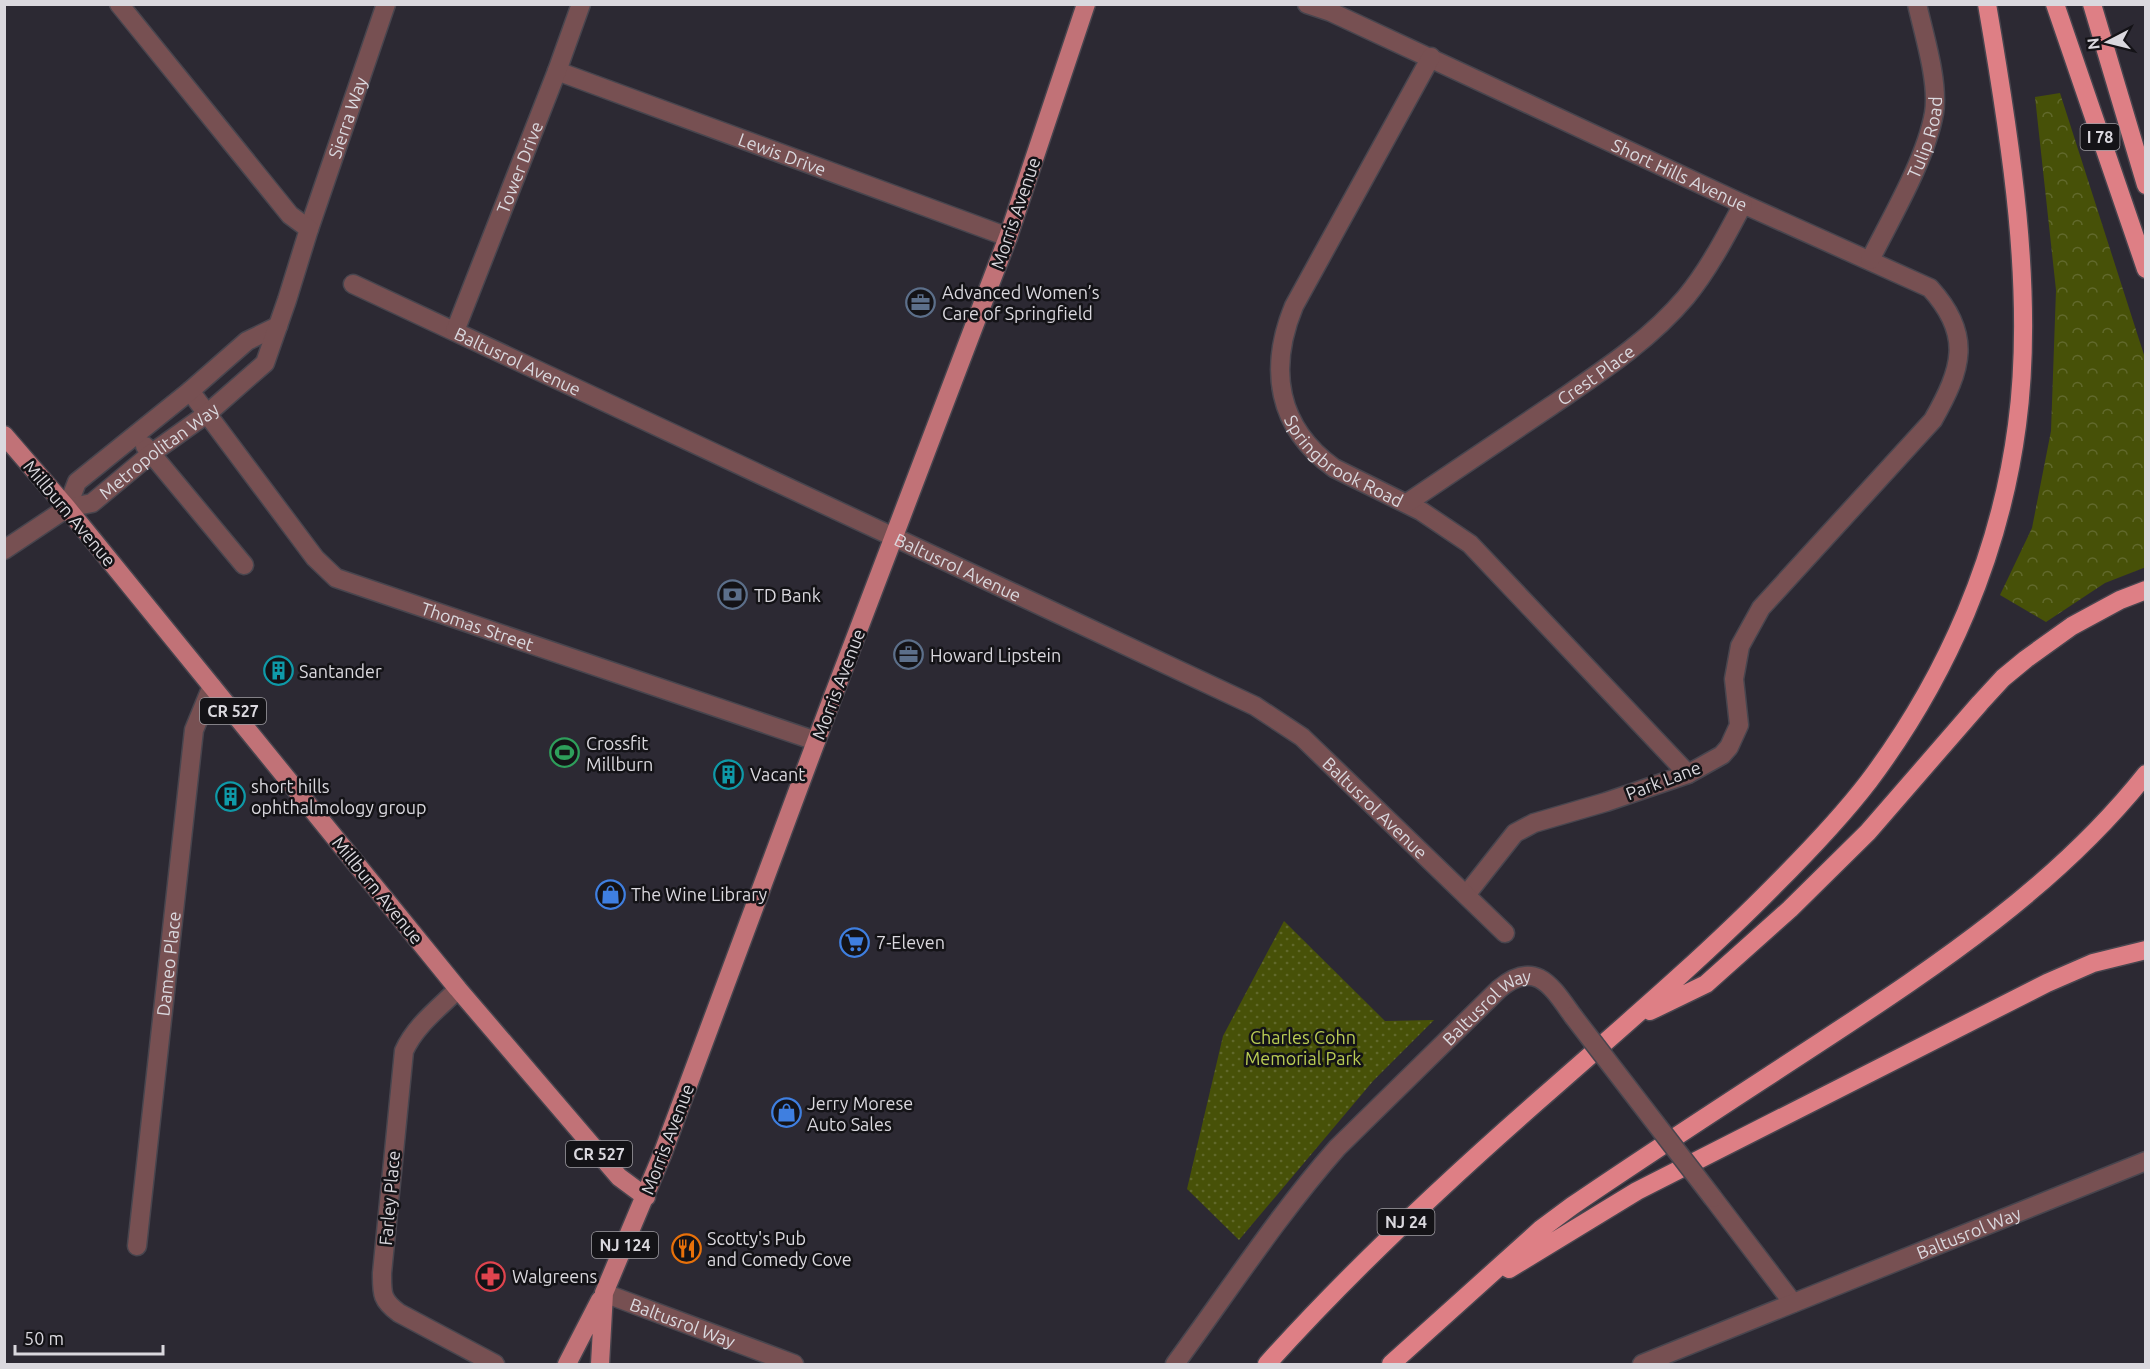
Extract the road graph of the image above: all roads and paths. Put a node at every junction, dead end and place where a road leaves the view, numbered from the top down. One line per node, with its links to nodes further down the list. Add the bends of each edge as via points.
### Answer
1 (119, 4): 14 (street, via 290,215)
2 (386, 4): 14 (street, Sierra Way)
3 (581, 4): 11 (street, Tower Drive)
4 (1086, 4): 15 (main road, Morris Avenue / NJ 124)
5 (1307, 4): 10 (street, Short Hills Avenue)
6 (1917, 4): 16 (street, Tulip Road, via 1932,73 1934,111 1927,141)
7 (1987, 4): 41 (highway, via 2013,184 2023,321 2017,425 1999,518 1985,565 1968,610 1923,698 1866,785 1755,905)
8 (2055, 4): 17 (highway, I 78)
9 (2092, 4): 12 (highway, I 78)
10 (1431, 57): 13 (street, Short Hills Avenue); 27 (street, Springbrook Road, via 1294,306 1279,356 1283,395 1306,442 1334,468)
11 (557, 71): 15 (street, Lewis Drive); 20 (street, Tower Drive)
12 (2145, 185)
13 (1743, 204): 16 (street, Short Hills Avenue); 27 (street, Crest Place, via 1718,251 1686,297 1658,327 1616,362)
14 (309, 229): 19 (street, Metropolitan Way)
15 (1008, 237): 29 (main road, Morris Avenue / NJ 124)
16 (1870, 260): 22 (street, Short Hills Avenue, via 1930,288 1946,305 1957,330 1960,356 1951,389)
17 (2145, 268)
18 (352, 284): 20 (street, Baltusrol Avenue)
19 (278, 326): 21 (street, Metropolitan Way, via 247,341); 23 (street, Metropolitan Way, via 265,363)
20 (455, 331): 29 (street, Baltusrol Avenue)
21 (190, 391): 23 (street, Thomas Street); 25 (street, Metropolitan Way)
22 (1939, 410): 35 (street, Park Lane, via 1761,608 1740,646 1736,664 1739,725 1734,738 1722,755)
23 (208, 413): 26 (street, Metropolitan Way); 34 (street, Thomas Street, via 315,558 336,578)
24 (4, 435): 28 (main road, Millburn Avenue / CR 527)
25 (136, 435): 26 (street); 28 (street, Metropolitan Way, via 77,482)
26 (152, 453): 28 (street, Metropolitan Way, via 92,503); 31 (street)
27 (1407, 503): 35 (street, Springbrook Road, via 1470,544)
28 (67, 508): 30 (street); 33 (main road, Millburn Avenue / CR 527)
29 (895, 536): 34 (main road, Morris Avenue / NJ 124); 37 (street, Baltusrol Avenue, via 1255,706 1302,736)
30 (4, 550)
31 (244, 565)
32 (2145, 590): 41 (highway, via 2072,626 2003,678 1868,832 1790,909 1706,984)
33 (212, 686): 40 (main road, Millburn Avenue / CR 527); 44 (street, Dameo Place, via 194,730)
34 (816, 741): 43 (main road, Morris Avenue / NJ 124)
35 (1688, 774): 37 (street, Park Lane, via 1534,823 1515,833)
36 (2145, 774): 46 (highway, via 2065,862 1994,921 1868,1011 1572,1206)
37 (1467, 895): 38 (street, Baltusrol Avenue)
38 (1505, 933)
39 (2145, 950): 46 (highway, via 2104,960 2047,983 1733,1142 1602,1212)
40 (458, 989): 43 (main road, Millburn Avenue / CR 527, via 619,1177); 49 (street, Farley Place, via 418,1028 404,1051 382,1292 387,1304 399,1313)
41 (1630, 1020): 54 (highway, NJ 24, via 1442,1187 1349,1277)
42 (2145, 1161): 47 (street, Baltusrol Way)
43 (646, 1197): 45 (main road, Morris Avenue / NJ 124)
44 (137, 1246)
45 (604, 1293): 50 (main road, NJ 124); 51 (main road, Morris Avenue); 52 (street, Baltusrol Way)
46 (1464, 1297): 55 (highway)
47 (1793, 1303): 48 (street, Baltusrol Way); 53 (street, Baltusrol Way, bridge, via 1549,984 1539,978 1520,976 1499,989 1337,1148 1264,1240)
48 (1660, 1362): 56 (street, Baltusrol Way)
49 (495, 1365)
50 (567, 1365)
51 (600, 1365)
52 (794, 1365)
53 (1175, 1365)
54 (1267, 1365)
55 (1391, 1365)
56 (1642, 1365)

